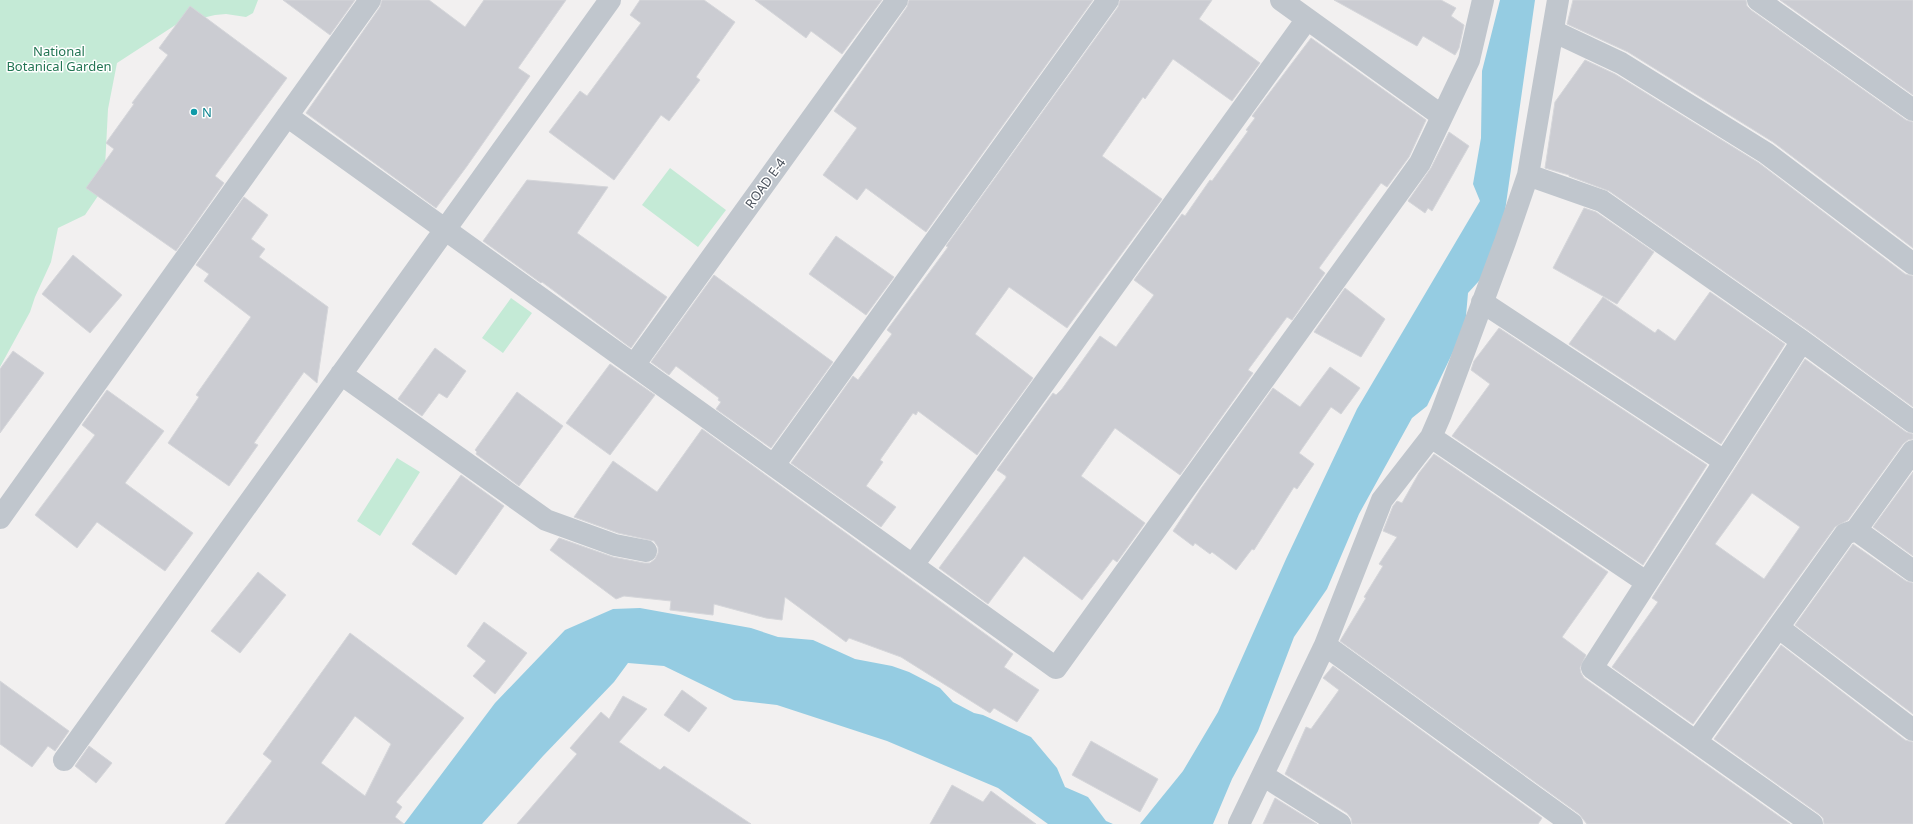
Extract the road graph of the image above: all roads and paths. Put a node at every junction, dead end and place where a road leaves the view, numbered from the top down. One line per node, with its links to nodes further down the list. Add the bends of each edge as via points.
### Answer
1 (370, 0): 12 (street)
2 (610, 0): 15 (street)
3 (897, 0): 19 (street, ROAD E-4)
4 (1108, 0): 25 (street)
5 (1281, 0): 9 (street)
6 (1483, 0): 13 (street, via 1469,60)
7 (1558, 0): 10 (street)
8 (1758, 0): 11 (street)
9 (1307, 19): 13 (street); 29 (street)
10 (1553, 31): 14 (street); 16 (street, via 1621,63 1766,153)
11 (1913, 110)
12 (287, 116): 15 (street); 26 (street)
13 (1442, 116): 29 (street, via 1420,163 1056,668)
14 (1528, 175): 17 (street); 18 (street, via 1602,201)
15 (445, 230): 19 (street); 20 (street)
16 (1913, 264)
17 (1482, 302): 22 (street); 24 (street)
18 (1802, 341): 21 (street); 24 (street)
19 (634, 365): 25 (street)
20 (341, 374): 28 (street, via 546,520 615,545); 36 (street)
21 (1913, 422)
22 (1431, 437): 31 (street); 33 (street, via 1382,500)
23 (1913, 451): 27 (street)
24 (1724, 462): 31 (street)
25 (774, 465): 29 (street)
26 (0, 518)
27 (1856, 530): 30 (street); 32 (street, via 1845,534)
28 (646, 551)
29 (913, 566)
30 (1913, 571)
31 (1646, 582): 35 (street, via 1592,668)
32 (1779, 628): 34 (street); 35 (street)
33 (1325, 645): 37 (street); 40 (street)
34 (1913, 730)
35 (1696, 742): 41 (street)
36 (64, 760)
37 (1262, 778): 38 (street); 39 (street, via 1272,781)
38 (1239, 824)
39 (1340, 824)
40 (1572, 824)
41 (1812, 824)

